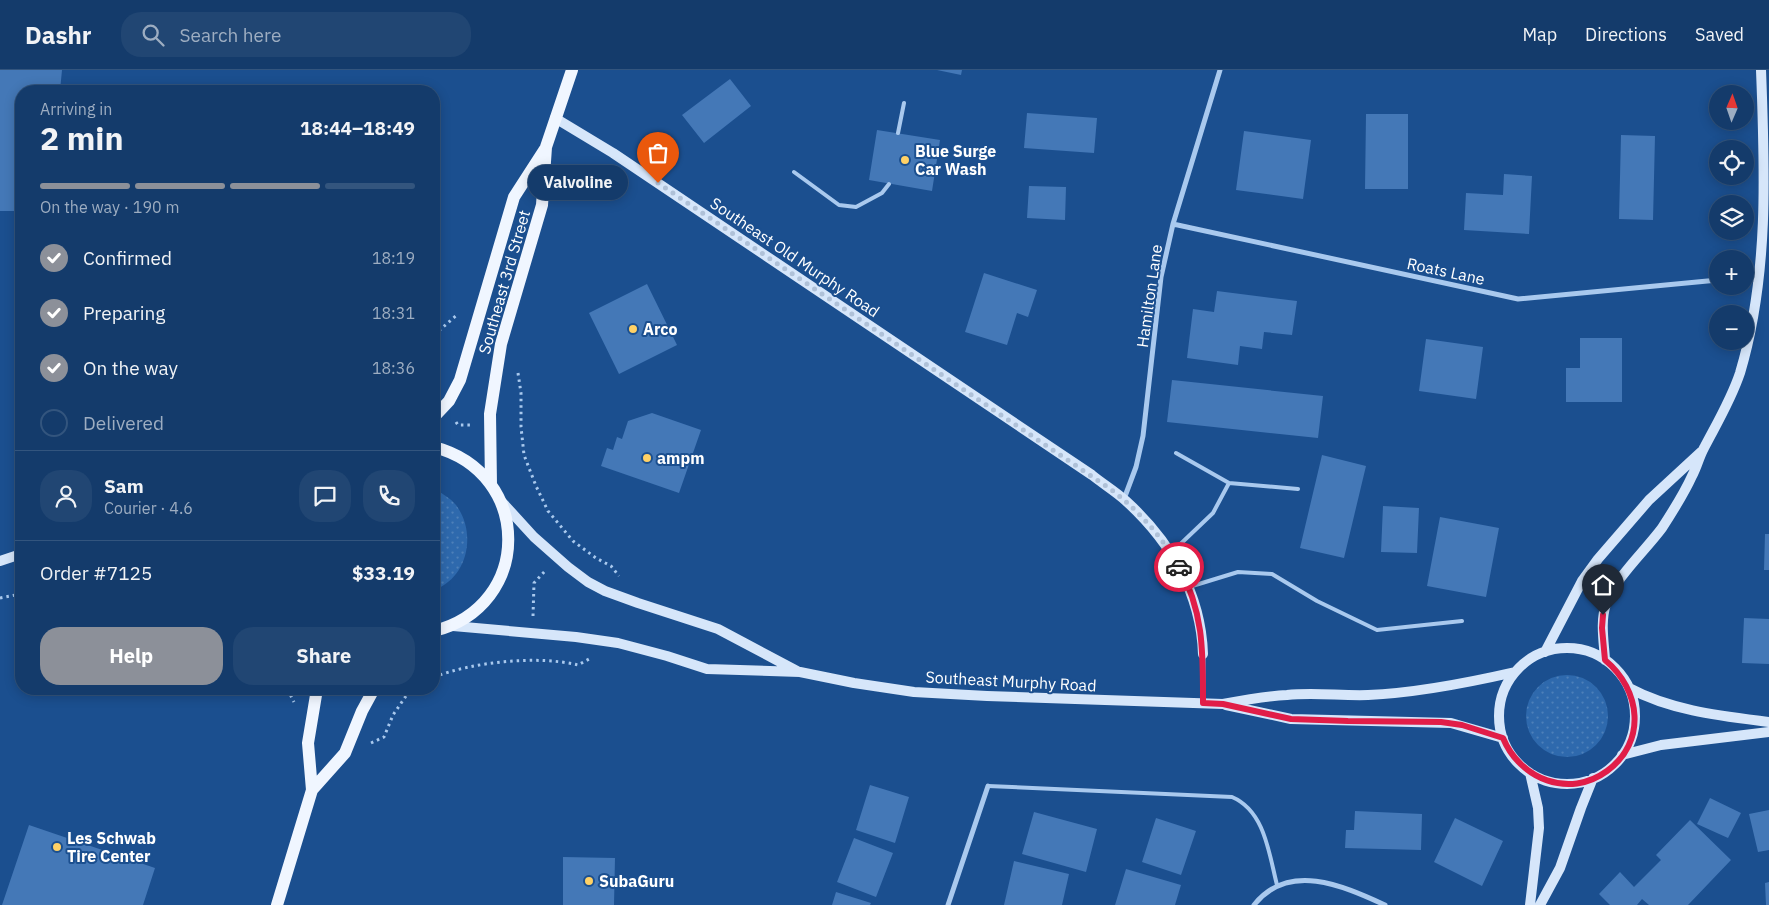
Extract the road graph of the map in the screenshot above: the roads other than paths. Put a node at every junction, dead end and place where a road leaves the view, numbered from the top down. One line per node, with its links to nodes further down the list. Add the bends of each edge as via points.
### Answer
1 (572, 70): 5 (main road, Southeast 3rd Street)
2 (1220, 70): 10 (street, Hamilton Lane)
3 (1761, 70): 12 (main road, via 1765,202)
4 (904, 103): 6 (lane)
5 (555, 118): 7 (main road, Southeast 3rd Street); 21 (main road, Southeast Old Murphy Road, via 598,142)
6 (898, 133)
7 (546, 147): 14 (main road, Southeast 3rd Street, via 514,197 465,369); 19 (main road, Southeast 3rd Street, via 542,205 505,327 493,389)
8 (794, 172): 9 (lane, via 839,205 856,207 882,193)
9 (889, 184)
10 (1173, 224): 13 (street, Roats Lane, via 1518,299); 21 (street, Hamilton Lane, via 1161,277 1143,436)
11 (1754, 278): 12 (street)
12 (1762, 278): 16 (main road, via 1753,333 1740,373 1726,408)
13 (1709, 281)
14 (440, 410)
15 (440, 449): 19 (main road, via 464,459)
16 (1703, 449): 30 (main road, via 1654,495 1598,559 1582,581); 32 (main road, via 1693,476 1670,515 1608,599 1602,628)
17 (1176, 453): 18 (lane)
18 (1229, 483): 20 (lane); 23 (lane, via 1213,513)
19 (491, 485): 22 (main road)
20 (1298, 489)
21 (1124, 499): 23 (main road, Southeast Old Murphy Road, via 1155,530)
22 (501, 500): 28 (main road, via 509,537 503,573 483,604); 33 (main road, Southeast Murphy Road, via 534,537 588,582 638,603 718,629)
23 (1171, 553): 26 (main road, Southeast Old Murphy Road)
24 (15, 556): 25 (main road)
25 (0, 561)
26 (1189, 588): 27 (lane, via 1238,572 1272,574 1317,601 1377,630); 31 (main road, Southeast Old Murphy Road, via 1200,621)
27 (1462, 621)
28 (453, 626): 29 (main road); 33 (main road, Southeast Murphy Road, via 618,644 706,669)
29 (440, 630)
30 (1545, 652): 32 (main road, via 1572,648); 34 (main road)
31 (1203, 654): 38 (street, Southeast Old Murphy Road)
32 (1605, 660): 35 (main road)
33 (800, 672): 38 (main road, Southeast Murphy Road, via 882,688 939,693)
34 (1515, 672): 39 (main road, Southeast Murphy Road, via 1409,691 1288,694); 42 (main road, via 1500,704)
35 (1629, 688): 40 (main road, via 1671,705); 43 (main road, via 1635,719)
36 (316, 695): 47 (main road, via 308,743)
37 (371, 695): 47 (main road, via 345,753)
38 (1203, 703): 39 (main road, Southeast Murphy Road)
39 (1223, 704): 42 (main road, Southeast Murphy Road, via 1291,719 1451,723)
40 (1769, 722)
41 (1769, 732): 43 (main road, via 1660,745)
42 (1503, 738): 44 (main road, via 1516,760)
43 (1622, 755): 45 (main road, via 1606,771)
44 (1530, 773): 45 (main road, via 1554,783 1574,783); 53 (main road, via 1539,828)
45 (1593, 778): 54 (main road, via 1560,868)
46 (988, 786): 48 (lane, via 1232,797 1247,805 1256,818); 50 (street)
47 (312, 790): 49 (main road)
48 (1277, 885): 51 (street); 52 (street, via 1302,881 1327,883)
49 (276, 905)
50 (948, 905)
51 (1254, 905)
52 (1385, 905)
53 (1530, 905)
54 (1540, 905)

